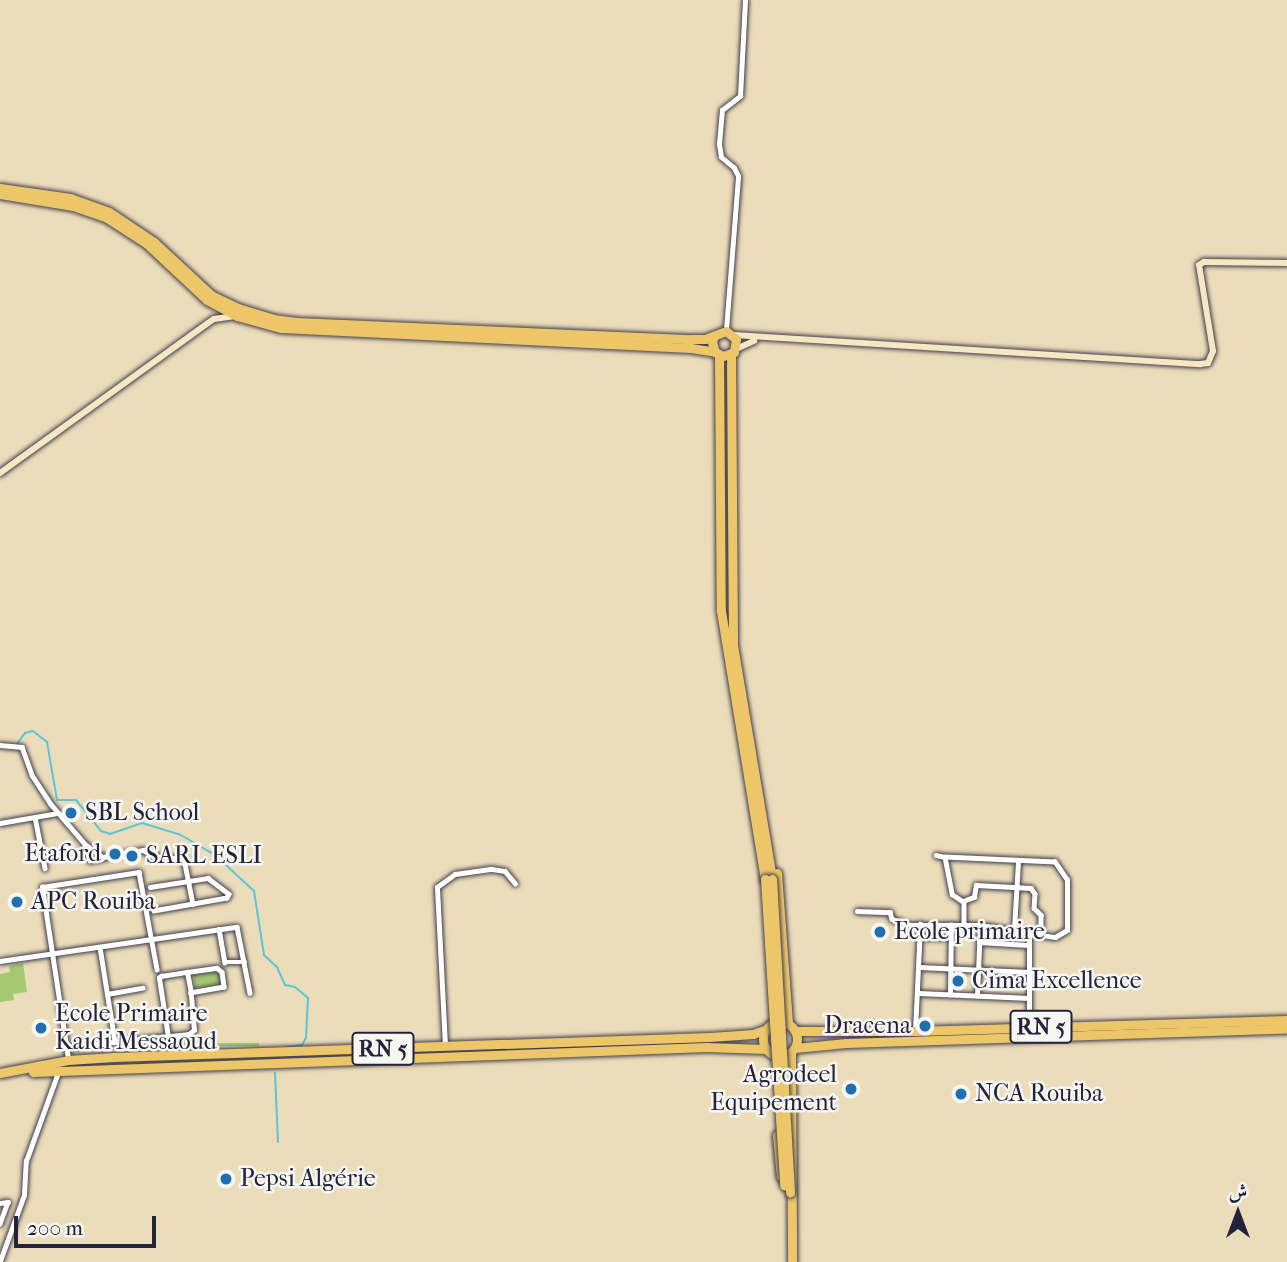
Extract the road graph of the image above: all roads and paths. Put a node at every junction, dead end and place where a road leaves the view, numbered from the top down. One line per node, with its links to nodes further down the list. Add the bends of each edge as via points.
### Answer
1 (745, 0): 6 (street, via 740,96 722,110 719,144 722,157 738,176)
2 (0, 188): 7 (highway, via 70,198 109,212 155,242 211,295 273,319 664,338)
3 (0, 194): 5 (highway, via 73,206 107,218 146,243 198,294)
4 (1287, 263): 8 (street, via 1199,265 1213,351 1208,363 1200,365)
5 (237, 316): 10 (highway, via 309,331 691,348); 11 (street, via 214,319)
6 (730, 333): 7 (highway); 8 (street); 9 (highway)
7 (714, 336): 10 (highway)
8 (763, 339): 9 (street)
9 (733, 352): 10 (highway); 16 (highway, via 733,645)
10 (717, 353): 16 (highway, via 721,611 733,698)
11 (0, 472)
12 (0, 746): 13 (street, via 22,747 32,775)
13 (58, 813): 14 (street); 17 (street)
14 (35, 817): 15 (street); 22 (street)
15 (0, 823)
16 (763, 831): 64 (highway); 65 (highway, via 772,844); 77 (highway, bridge)
17 (85, 844): 19 (street); 19 (street, via 90,860)
18 (936, 855): 20 (street)
19 (103, 858): 23 (street, via 143,850 153,856 184,859)
20 (945, 858): 21 (street); 27 (street, via 952,894)
21 (1017, 860): 25 (street); 38 (street, via 1055,862 1067,880 1067,930 1055,937)
22 (45, 868)
23 (189, 881): 26 (street); 28 (street); 28 (street, via 211,879 229,894)
24 (515, 883): 70 (street, via 505,871 492,869 455,874 438,887)
25 (1015, 886): 27 (street, via 976,885 974,897); 36 (street); 38 (street, via 1033,890 1034,908 1041,915)
26 (150, 887)
27 (963, 901): 33 (street)
28 (193, 904): 29 (street)
29 (154, 911)
30 (857, 911): 31 (street, via 885,911 895,921)
31 (920, 924): 32 (street); 39 (street)
32 (951, 925): 33 (street); 40 (street)
33 (964, 925): 34 (street)
34 (980, 925): 36 (street); 42 (street)
35 (219, 929): 41 (street); 47 (street, via 225,962); 47 (street, via 240,928)
36 (1014, 929): 37 (street)
37 (1029, 934): 38 (street); 43 (street)
38 (1041, 936)
39 (919, 937): 40 (street); 48 (street)
40 (951, 938): 50 (street)
41 (151, 939): 44 (street); 45 (street, via 138,871 42,887); 49 (street)
42 (979, 942): 43 (street); 51 (street)
43 (1028, 945): 53 (street)
44 (100, 947): 45 (street); 55 (street)
45 (51, 954): 46 (street); 71 (street)
46 (0, 961)
47 (245, 962): 57 (street)
48 (919, 967): 50 (street); 58 (street)
49 (157, 969)
50 (951, 969): 51 (street); 59 (street)
51 (978, 970): 53 (street); 60 (street)
52 (187, 972): 56 (street); 56 (street, via 220,969 225,985); 68 (street, via 159,978)
53 (1029, 972): 61 (street)
54 (142, 988): 55 (street)
55 (107, 993): 69 (street)
56 (191, 993): 68 (street, via 194,1030)
57 (250, 993)
58 (919, 993): 59 (street); 67 (street)
59 (950, 995): 60 (street)
60 (977, 996): 61 (street)
61 (1029, 998): 63 (street)
62 (1287, 1020): 63 (highway, RN 5)
63 (1029, 1027): 67 (highway, RN 5)
64 (768, 1028): 65 (highway, via 779,1022); 70 (highway, RN 5, via 730,1035); 73 (highway, via 763,1039)
65 (792, 1028): 67 (highway, RN 5); 72 (highway)
66 (1287, 1028): 72 (highway, RN 5, via 846,1043)
67 (915, 1031)
68 (167, 1037): 69 (street)
69 (115, 1042): 71 (street)
70 (445, 1047): 74 (highway, RN 5)
71 (66, 1048): 75 (street)
72 (793, 1050): 73 (highway, via 779,1056); 77 (highway, via 794,1164)
73 (768, 1051): 74 (highway, RN 5, via 707,1047); 77 (highway, via 778,1165)
74 (114, 1062): 75 (highway, RN 5); 75 (highway, RN 5)
75 (62, 1064): 76 (highway, RN 5); 80 (street, via 26,1161 24,1195)
76 (0, 1074)
77 (787, 1192): 81 (highway); 82 (highway)
78 (0, 1203): 79 (street, via 8,1202)
79 (0, 1224)
80 (0, 1261)
81 (787, 1262)
82 (792, 1262)

